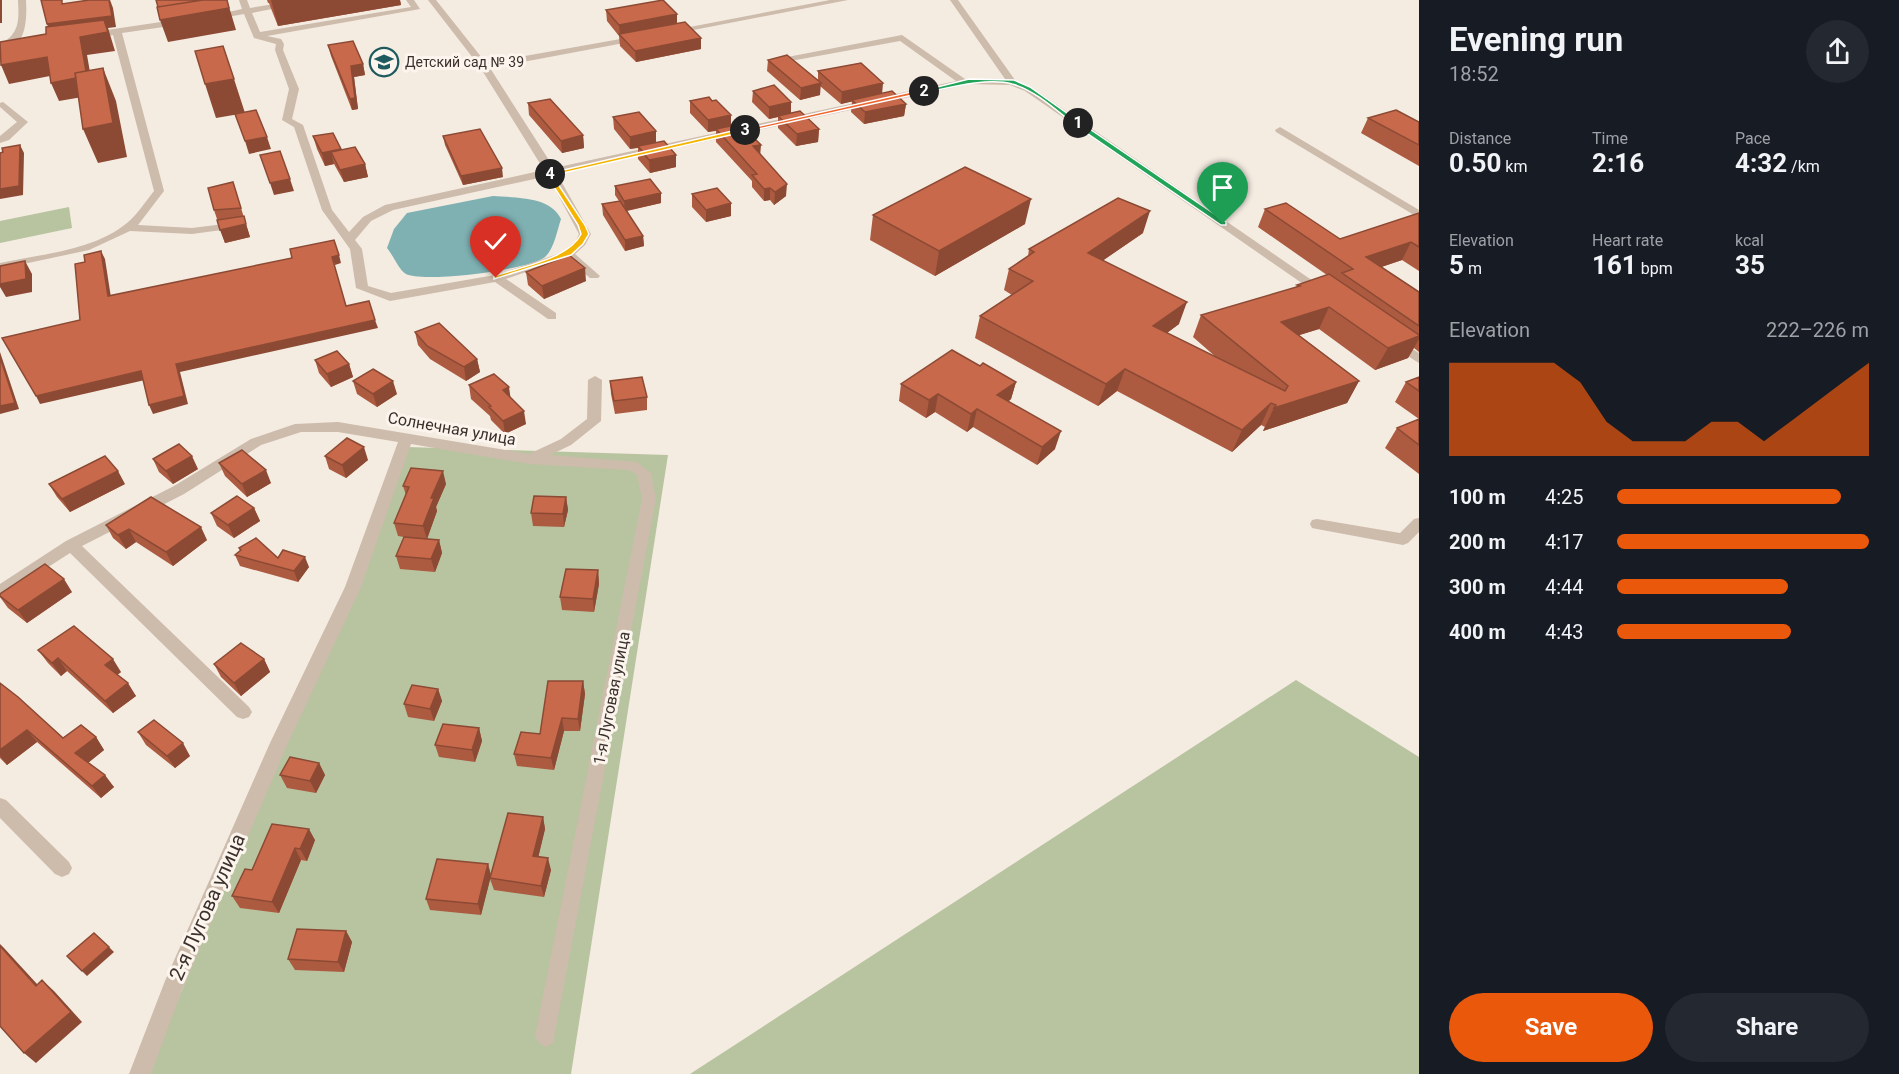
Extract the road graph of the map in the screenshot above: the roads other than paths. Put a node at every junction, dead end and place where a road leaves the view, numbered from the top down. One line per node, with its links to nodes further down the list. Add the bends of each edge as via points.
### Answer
1 (22, 0): 16 (street, via 23,27 15,41)
2 (314, 0): 7 (street)
3 (410, 0): 13 (street, via 416,9)
4 (432, 0): 18 (street)
5 (844, 0): 11 (street)
6 (954, 0): 19 (street)
7 (246, 6): 8 (street); 13 (street)
8 (204, 18)
9 (193, 20): 10 (street)
10 (117, 32): 12 (street); 27 (street, via 159,191)
11 (658, 34)
12 (95, 35)
13 (257, 35): 28 (street, via 280,44 294,88 287,120 298,125 327,210)
14 (647, 36): 18 (street)
15 (22, 44): 16 (street)
16 (2, 47)
17 (777, 62): 20 (street, via 902,38)
18 (484, 66): 24 (street)
19 (1012, 81): 20 (street); 33 (street)
20 (963, 82): 24 (street)
21 (3, 105): 23 (street, via 23,122)
22 (1280, 130): 25 (street)
23 (0, 140)
24 (549, 173): 28 (street, via 389,207 367,219); 29 (street, via 585,234)
25 (1419, 215)
26 (243, 225): 27 (street, via 192,231)
27 (128, 228): 30 (street, via 93,245)
28 (350, 238): 32 (street, via 356,249 362,288 390,297)
29 (568, 254): 31 (street); 32 (street)
30 (0, 266)
31 (594, 276)
32 (496, 278): 34 (street)
33 (1331, 298)
34 (552, 316)
35 (1380, 332): 36 (street)
36 (1419, 359)
37 (595, 380): 39 (street, Солнечная улица, via 594,421 566,442)
38 (406, 438): 39 (street, Солнечная улица); 42 (street, Солнечная улица, via 338,427 300,427 256,442 179,490); 48 (street, 2-я Лугова улица, via 353,587 279,743 172,988)
39 (530, 459): 47 (street, 1-я Луговая улица, via 632,465 644,473 649,499)
40 (1419, 523): 41 (street, via 1402,539)
41 (1317, 524)
42 (71, 545): 43 (street); 44 (street)
43 (0, 592)
44 (243, 712)
45 (0, 806): 46 (street)
46 (62, 868)
47 (546, 1036)
48 (140, 1074)

